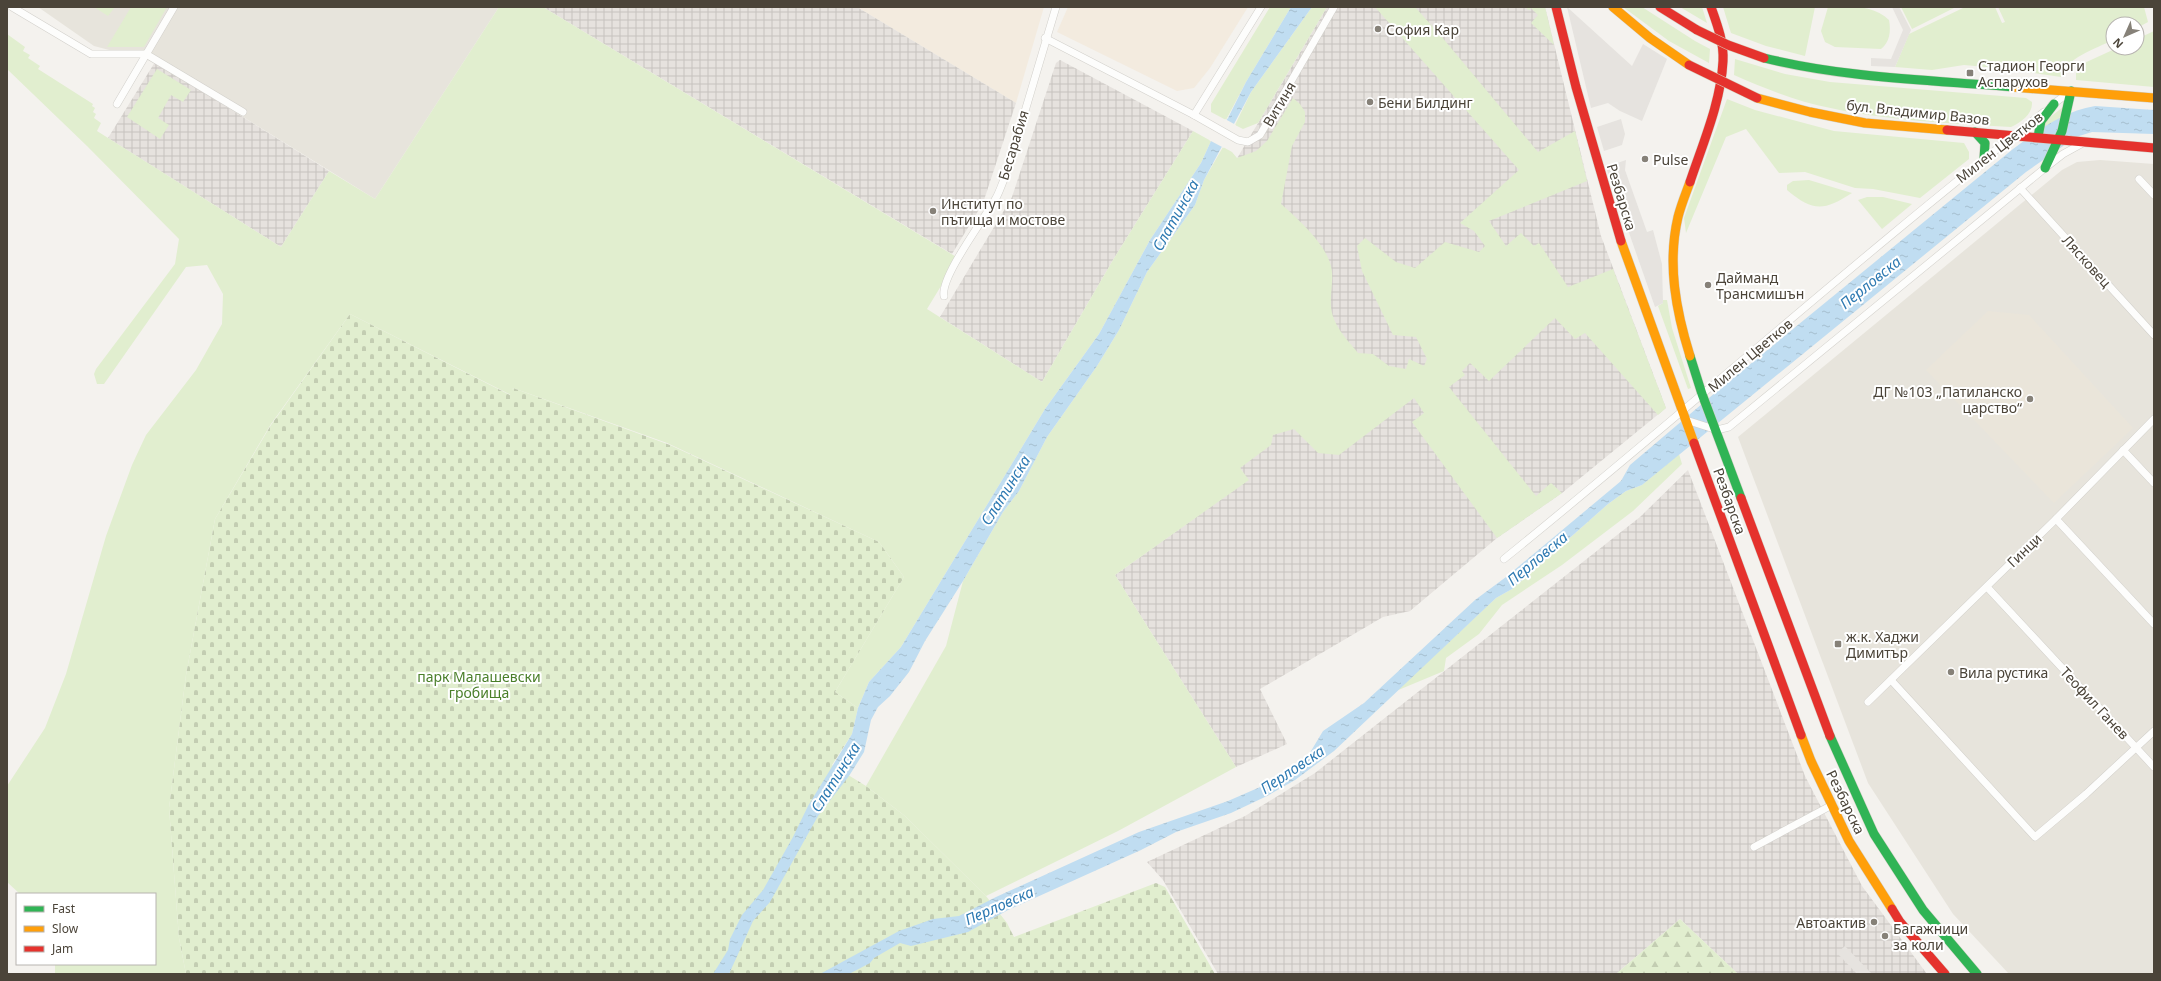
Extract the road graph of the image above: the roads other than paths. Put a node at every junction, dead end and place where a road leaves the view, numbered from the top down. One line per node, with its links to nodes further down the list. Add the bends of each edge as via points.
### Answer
1 (12, 7): 11 (street, via 91,54)
2 (174, 7): 11 (street)
3 (1056, 7): 10 (street, Бесарабия)
4 (1261, 7): 17 (street)
5 (1334, 7): 17 (street, Витиня, via 1260,135 1248,142 1238,140)
6 (1556, 7): 32 (street, Резбарска, via 1614,222)
7 (1613, 7): 18 (street, бул. Владимир Вазов, bridge, via 1689,65 1757,98 1864,123)
8 (1660, 7): 12 (street, bridge, via 1696,30 1728,45 1796,66 1836,72)
9 (1712, 7): 31 (street, Резбарска, via 1719,29 1723,60 1717,100 1678,216 1673,250 1674,287 1679,321)
10 (1045, 38): 17 (street, Витиня); 29 (street, Бесарабия, via 1006,175 996,197 958,258 943,290)
11 (146, 54): 14 (street); 16 (street)
12 (2071, 91): 13 (street); 15 (street, Милен Цветков); 21 (street, via 2068,116)
13 (2154, 98)
14 (117, 104)
15 (2054, 104): 19 (street, Милен Цветков); 20 (street, via 2042,121)
16 (243, 112)
17 (1194, 115)
18 (1975, 132): 19 (street, бул. Владимир Вазов); 24 (street, via 1985,143)
19 (2013, 136): 20 (street, бул. Владимир Вазов); 24 (street, Милен Цветков)
20 (2038, 137): 21 (street, бул. Владимир Вазов)
21 (2061, 139): 22 (street, бул. Владимир Вазов); 25 (street)
22 (2088, 141): 23 (street, бул. Владимир Вазов); 25 (street, via 2063,154)
23 (2154, 148)
24 (1984, 159): 31 (street, Милен Цветков)
25 (2045, 168): 27 (street)
26 (2139, 179): 28 (street)
27 (2020, 188): 30 (street, Лясковец); 35 (street, via 1729,427)
28 (2154, 195)
29 (944, 296)
30 (2154, 334)
31 (1702, 394): 32 (street, Милен Цветков); 35 (street, Резбарска)
32 (1682, 410): 34 (street, Резбарска); 39 (street, Милен Цветков)
33 (2154, 419): 36 (street, Гинци)
34 (1686, 420): 35 (street); 47 (street, Резбарска, via 1811,761)
35 (1717, 430): 50 (street, Резбарска, via 1837,755 1874,834 1923,910)
36 (2123, 450): 37 (street); 38 (street, Гинци)
37 (2154, 483)
38 (2056, 519): 40 (street, Гинци); 41 (street)
39 (1504, 559)
40 (1987, 587): 42 (street, Гинци); 45 (street, Теофил Ганев)
41 (2154, 624)
42 (1891, 680): 43 (street, Гинци); 45 (street, via 2035,837)
43 (1868, 702)
44 (2154, 731): 45 (street)
45 (2136, 748): 46 (street, Теофил Ганев)
46 (2154, 767)
47 (1832, 805): 48 (street); 49 (street, Резбарска, via 1849,841 1900,922)
48 (1754, 847)
49 (1945, 974)
50 (1977, 974)

